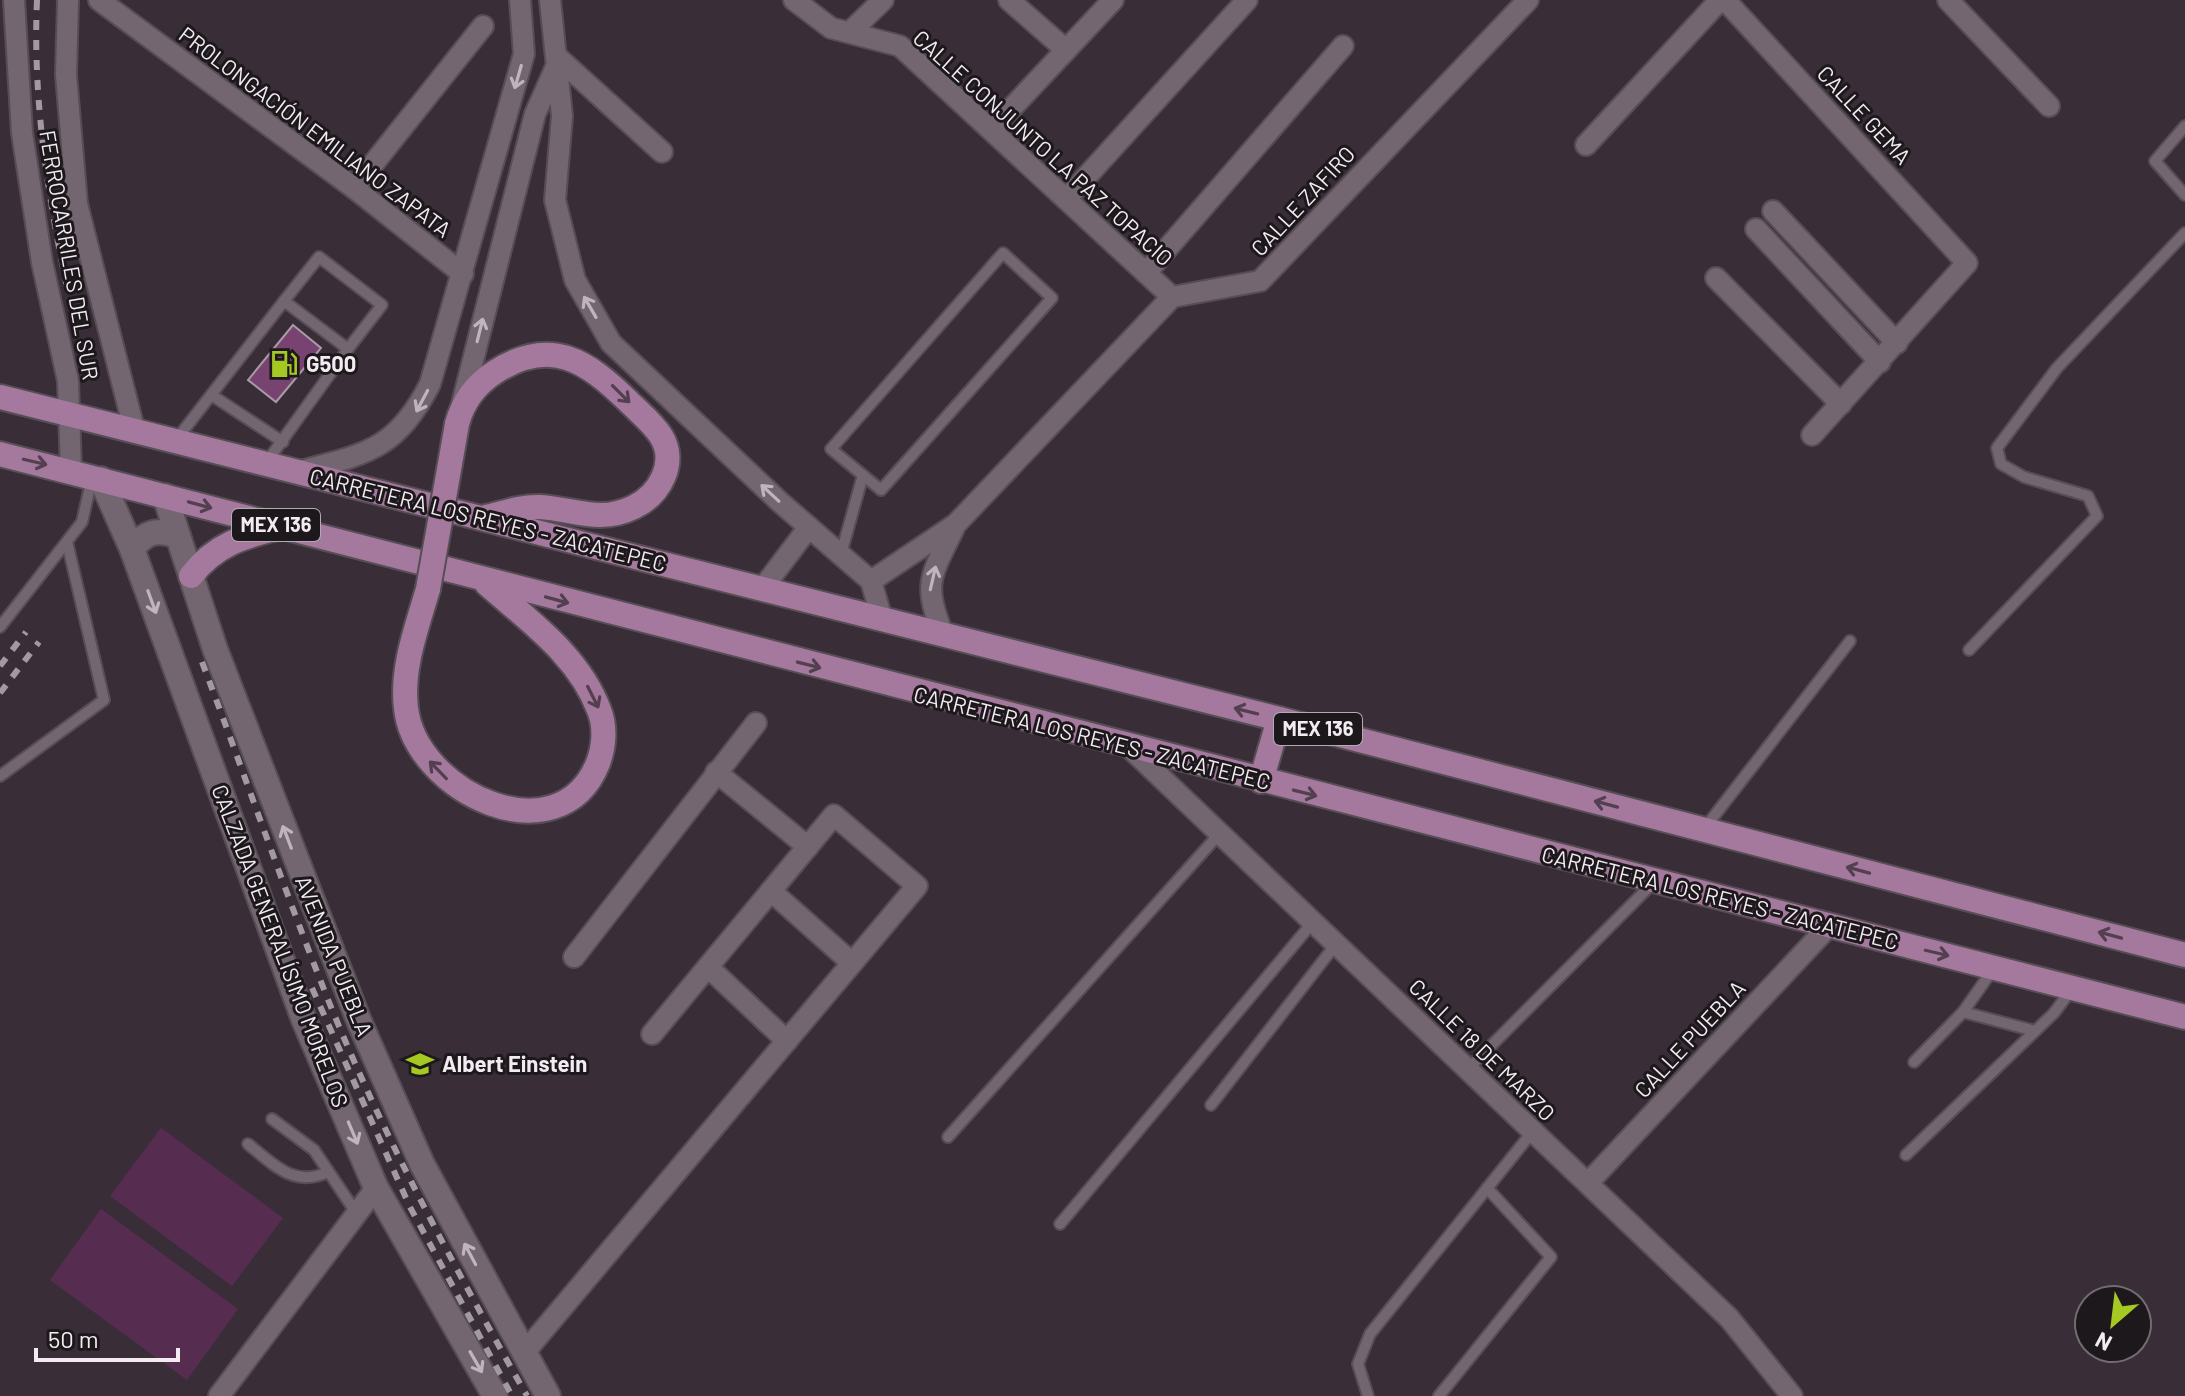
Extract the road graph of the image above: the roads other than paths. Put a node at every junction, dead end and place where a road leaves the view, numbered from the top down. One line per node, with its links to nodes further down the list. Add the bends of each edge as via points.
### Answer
1 (14, 0): 41 (street, FERROCARRILES DEL SUR, via 22,133)
2 (68, 0): 43 (street, via 66,75 77,204)
3 (99, 0): 24 (street, PROLONGACIÓN EMILIANO ZAPATA)
4 (520, 0): 31 (street, one-way to 31, via 524,54)
5 (550, 0): 18 (street)
6 (794, 0): 15 (street, CALLE CONJUNTO LA PAZ TOPACIO, via 831,28)
7 (883, 0): 15 (street)
8 (1009, 0): 17 (street)
9 (1113, 0): 17 (street)
10 (1247, 0): 26 (street)
11 (1528, 0): 33 (street, CALLE ZAFIRO, via 1260,281)
12 (1723, 0): 22 (street); 35 (street, CALLE GEMA, via 1967,263)
13 (1948, 0): 19 (street)
14 (483, 26): 24 (street)
15 (850, 32): 21 (street, CALLE CONJUNTO LA PAZ TOPACIO, via 900,46)
16 (1343, 46): 30 (street)
17 (1066, 50): 21 (street)
18 (556, 61): 23 (street); 42 (street, one-way to 18, via 535,114); 56 (street, one-way to 18, via 611,343 575,280 555,200 562,116)
19 (2049, 106)
20 (2185, 126): 25 (lane, via 2155,161)
21 (992, 129): 26 (street, CALLE CONJUNTO LA PAZ TOPACIO)
22 (1586, 145)
23 (662, 152)
24 (354, 188): 31 (street, PROLONGACIÓN EMILIANO ZAPATA)
25 (2185, 195)
26 (1067, 198): 30 (street, CALLE CONJUNTO LA PAZ TOPACIO)
27 (1773, 211): 35 (street)
28 (1756, 229): 37 (street)
29 (2185, 233): 69 (lane, via 2057,368 1997,448 2001,464 2024,477 2088,496 2097,516)
30 (1146, 273): 33 (street, CALLE CONJUNTO LA PAZ TOPACIO)
31 (463, 274): 49 (street, one-way to 49, via 416,413 380,446)
32 (1716, 278): 40 (street)
33 (1172, 297): 54 (street)
34 (284, 301): 36 (lane); 36 (lane, via 319,257 382,305); 38 (lane)
35 (1897, 343): 37 (street)
36 (348, 349): 46 (lane)
37 (1880, 362): 40 (street)
38 (213, 396): 45 (lane); 46 (lane)
39 (0, 397): 41 (main road, CARRETERA LOS REYES - ZACATEPEC / MEX 136)
40 (1841, 404): 44 (street)
41 (70, 414): 43 (main road, CARRETERA LOS REYES - ZACATEPEC / MEX 136); 50 (street, FERROCARRILES DEL SUR)
42 (459, 415): 53 (main road, one-way to 53, via 479,384 502,367 531,356 561,356 596,370 660,433 667,452 657,489 623,512 599,517 528,507); 62 (main road, one-way to 42, bridge, via 563,653 599,709 603,739 595,770 571,798 548,807 509,809 478,800 451,783 420,748 406,708 406,674 428,589)
43 (135, 433): 45 (main road, CARRETERA LOS REYES - ZACATEPEC / MEX 136)
44 (1812, 435)
45 (174, 442): 48 (main road, CARRETERA LOS REYES - ZACATEPEC / MEX 136)
46 (283, 442): 48 (lane)
47 (0, 454): 50 (main road, CARRETERA LOS REYES - ZACATEPEC / MEX 136, one-way to 50)
48 (265, 464): 49 (main road, CARRETERA LOS REYES - ZACATEPEC / MEX 136)
49 (297, 472): 53 (main road, CARRETERA LOS REYES - ZACATEPEC / MEX 136)
50 (88, 475): 52 (main road, CARRETERA LOS REYES - ZACATEPEC / MEX 136); 58 (lane, via 82,522); 59 (main road, CALZADA GENERALÍSIMO MORELOS)
51 (863, 475): 51 (lane, via 881,490 1052,298 1003,253 831,449); 60 (lane)
52 (165, 496): 55 (main road, CARRETERA LOS REYES - ZACATEPEC / MEX 136, one-way to 55); 57 (main road, AVENIDA PUEBLA)
53 (482, 518): 64 (main road, CARRETERA LOS REYES - ZACATEPEC / MEX 136)
54 (956, 524): 63 (street); 67 (street, one-way to 54, via 929,585)
55 (282, 527): 61 (main road, via 227,544); 62 (main road, CARRETERA LOS REYES - ZACATEPEC / MEX 136)
56 (809, 527): 60 (street); 64 (street)
57 (178, 536): 59 (main road, via 159,530 143,535); 61 (main road, AVENIDA PUEBLA)
58 (67, 542): 66 (lane); 74 (lane, via 104,700)
59 (132, 549): 105 (main road, CALZADA GENERALÍSIMO MORELOS, one-way to 105, via 304,1020)
60 (841, 554): 63 (street)
61 (191, 576): 109 (main road, AVENIDA PUEBLA, one-way to 61, via 422,1164 359,1021)
62 (482, 580): 72 (main road, CARRETERA LOS REYES - ZACATEPEC / MEX 136, one-way to 72)
63 (871, 581): 65 (street)
64 (762, 589): 65 (main road, CARRETERA LOS REYES - ZACATEPEC / MEX 136)
65 (882, 619): 67 (main road, CARRETERA LOS REYES - ZACATEPEC / MEX 136)
66 (0, 627)
67 (943, 634): 70 (main road, CARRETERA LOS REYES - ZACATEPEC / MEX 136, one-way to 67)
68 (1850, 641): 76 (lane)
69 (1969, 650)
70 (1279, 719): 75 (main road); 76 (main road, CARRETERA LOS REYES - ZACATEPEC / MEX 136, one-way to 70)
71 (756, 723): 73 (street)
72 (1130, 748): 75 (main road, CARRETERA LOS REYES - ZACATEPEC / MEX 136); 77 (street, CALLE 18 DE MARZO)
73 (716, 772): 78 (street); 85 (street)
74 (0, 776)
75 (1261, 781): 79 (main road, CARRETERA LOS REYES - ZACATEPEC / MEX 136, one-way to 79)
76 (1703, 830): 84 (main road, CARRETERA LOS REYES - ZACATEPEC / MEX 136, one-way to 76)
77 (1220, 833): 81 (street, CALLE 18 DE MARZO); 100 (lane)
78 (808, 847): 80 (street); 86 (street, via 834,815 917,886)
79 (1653, 882): 82 (main road, CARRETERA LOS REYES - ZACATEPEC / MEX 136); 96 (lane)
80 (771, 891): 86 (street); 88 (street)
81 (1313, 922): 83 (street, CALLE 18 DE MARZO); 108 (lane)
82 (1828, 927): 87 (main road, CARRETERA LOS REYES - ZACATEPEC / MEX 136, one-way to 87); 104 (street, CALLE PUEBLA)
83 (1336, 944): 96 (street, CALLE 18 DE MARZO); 97 (lane)
84 (2185, 955)
85 (574, 957)
86 (852, 963): 94 (street)
87 (1995, 966): 89 (main road, CARRETERA LOS REYES - ZACATEPEC / MEX 136); 90 (lane)
88 (708, 967): 93 (street); 94 (street)
89 (2072, 989): 91 (main road, CARRETERA LOS REYES - ZACATEPEC / MEX 136); 92 (lane)
90 (1963, 1012): 92 (lane); 95 (lane)
91 (2185, 1017)
92 (2035, 1031): 102 (lane)
93 (652, 1034)
94 (787, 1041): 109 (street)
95 (1914, 1062)
96 (1468, 1069): 99 (street, CALLE 18 DE MARZO)
97 (1211, 1105)
98 (272, 1119): 103 (lane, via 314,1150)
99 (1533, 1131): 104 (street, CALLE 18 DE MARZO); 106 (lane)
100 (948, 1137)
101 (248, 1144): 103 (lane, via 287,1176 313,1179)
102 (1906, 1155)
103 (328, 1172): 107 (lane)
104 (1588, 1183): 115 (street, CALLE 18 DE MARZO, via 1729,1318)
105 (376, 1188): 107 (street); 111 (main road, CALZADA GENERALÍSIMO MORELOS, one-way to 111)
106 (1487, 1188): 113 (lane, via 1370,1334 1358,1364); 114 (lane, via 1551,1257)
107 (357, 1214): 110 (street)
108 (1060, 1224)
109 (524, 1353): 112 (main road, AVENIDA PUEBLA)
110 (219, 1396)
111 (495, 1396)
112 (548, 1396)
113 (1368, 1396)
114 (1439, 1396)
115 (1792, 1396)

